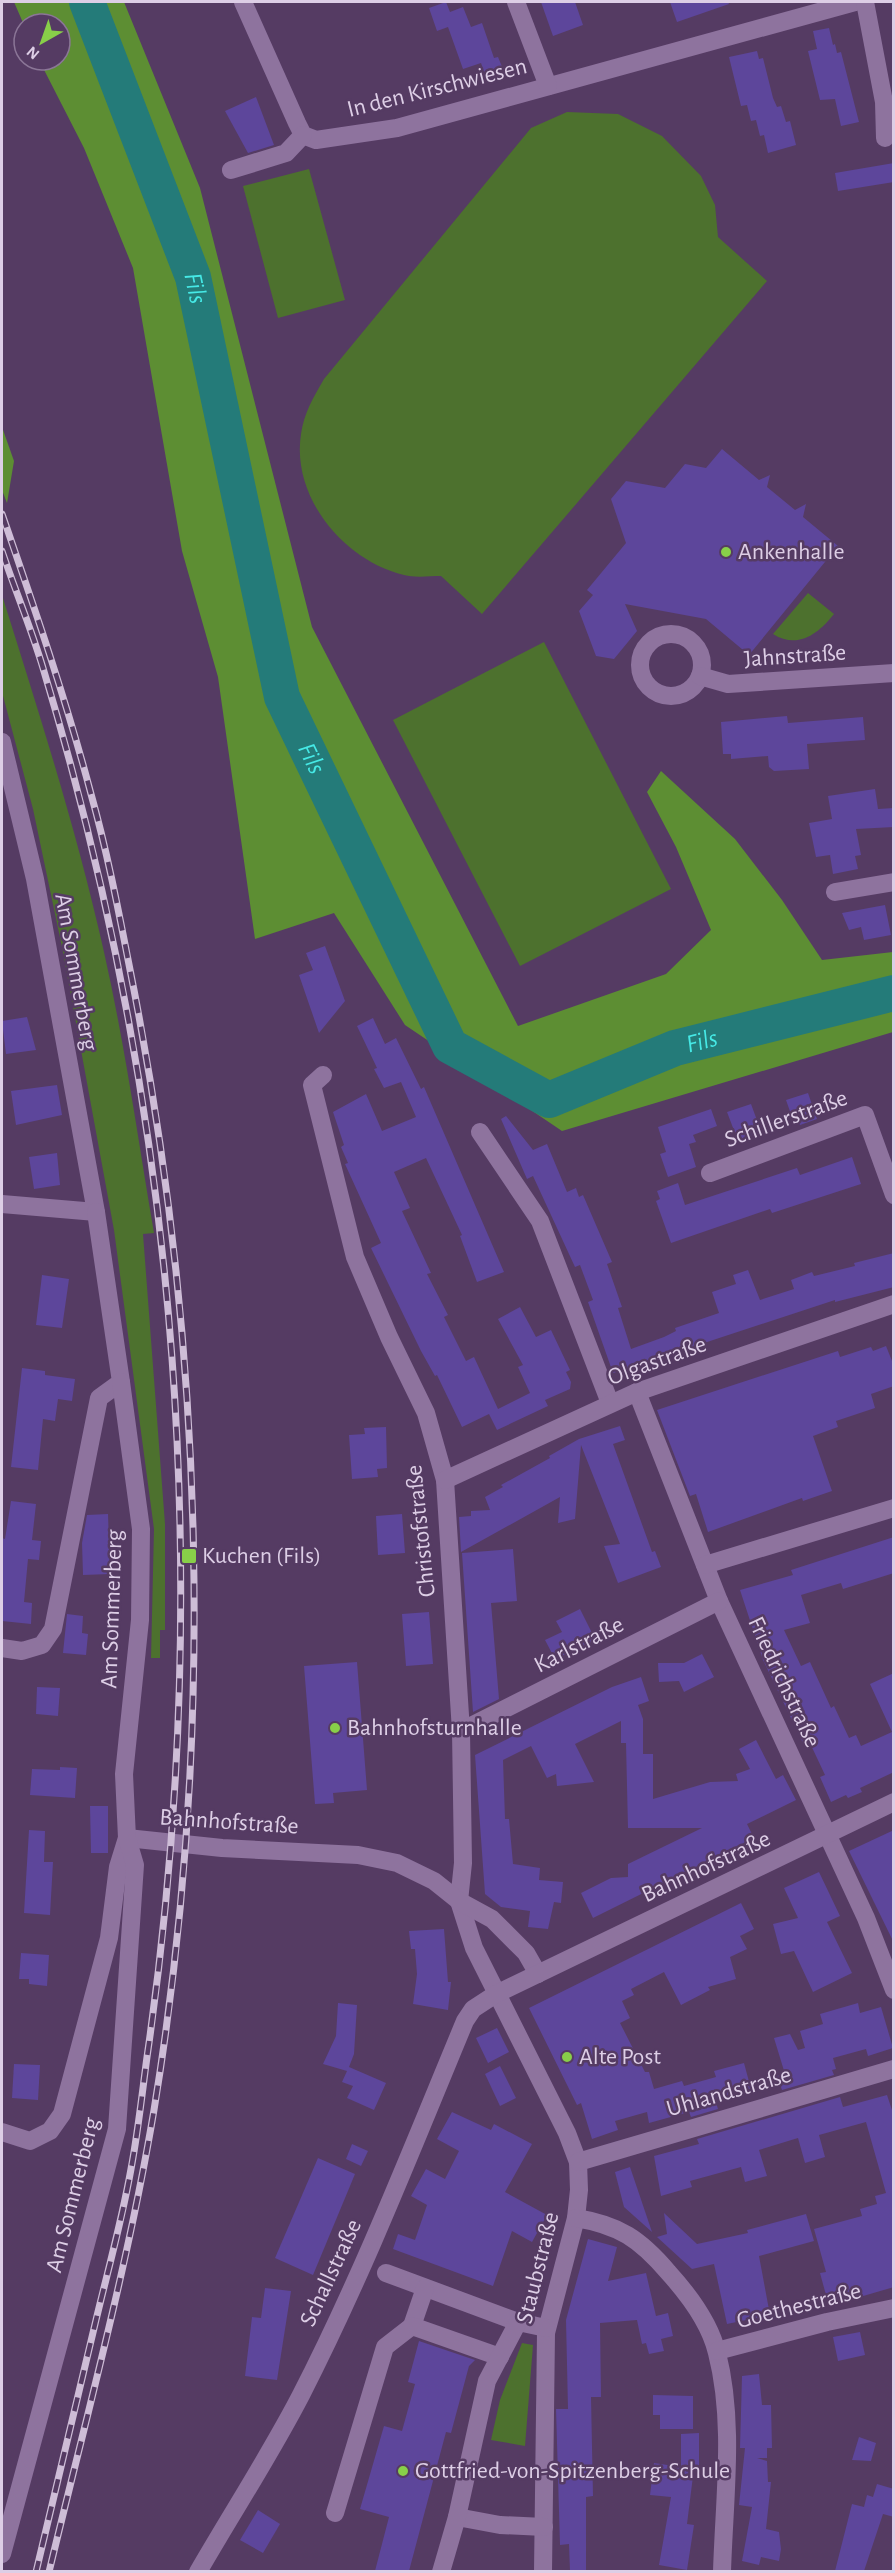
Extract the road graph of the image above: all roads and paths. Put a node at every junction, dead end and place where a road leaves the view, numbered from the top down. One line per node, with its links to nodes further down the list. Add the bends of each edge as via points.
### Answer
1 (243, 2): 6 (street)
2 (516, 2): 5 (street)
3 (855, 2): 5 (street, In den Kirschwiesen)
4 (865, 2): 7 (street, via 884,102)
5 (548, 86): 6 (street, In den Kirschwiesen, via 396,128 316,140)
6 (303, 135): 8 (street, via 286,153)
7 (885, 138)
8 (231, 170)
9 (894, 673): 10 (street, Jahnstraße, via 728,684)
10 (700, 676)
11 (2, 742): 19 (street, Am Sommerberg, via 35,879)
12 (894, 882): 13 (street)
13 (835, 892)
14 (323, 1075): 24 (street, Christofstraße, via 312,1085 355,1257 426,1413)
15 (480, 1132): 23 (street, via 540,1221)
16 (711, 1173): 17 (street, Schillerstraße, via 866,1115)
17 (894, 1195)
18 (2, 1204): 19 (street)
19 (96, 1212): 21 (street, Am Sommerberg)
20 (894, 1304): 22 (street, Olgastraße)
21 (121, 1382): 28 (street, Am Sommerberg, via 99,1398 53,1629 42,1645 22,1651); 32 (street, Am Sommerberg, via 141,1528 140,1620 124,1774)
22 (637, 1392): 23 (street, Olgastraße); 26 (street, Friedrichstraße)
23 (610, 1403): 24 (street, Olgastraße)
24 (445, 1480): 29 (street, Christofstraße)
25 (894, 1508): 26 (street)
26 (705, 1565): 27 (street, Friedrichstraße)
27 (720, 1601): 29 (street, Karlstraße); 31 (street, Friedrichstraße)
28 (2, 1648)
29 (461, 1731): 33 (street, Christofstraße, via 464,1863)
30 (894, 1802): 31 (street, Bahnhofstraße)
31 (828, 1835): 34 (street, Bahnhofstraße); 35 (street, Friedrichstraße)
32 (127, 1838): 33 (street, Bahnhofstraße, via 222,1848 358,1855 398,1863 434,1881); 38 (street, Am Sommerberg, via 118,1867 110,1938 62,2114 50,2131 30,2141); 52 (street, Am Sommerberg, via 135,1865 117,2129)
33 (459, 1901): 34 (street, Bahnhofstraße, via 498,1925 526,1953); 36 (street, via 474,1948)
34 (538, 1974): 36 (street, Bahnhofstraße)
35 (894, 1990)
36 (496, 1994): 39 (street, Staubstraße); 53 (street, Schallstraße, via 472,2009 465,2021 364,2264 300,2396)
37 (894, 2069): 39 (street, Uhlandstraße)
38 (2, 2132)
39 (578, 2162): 40 (street, Staubstraße)
40 (576, 2218): 46 (street, Staubstraße); 47 (street, via 616,2227 651,2251 686,2292)
41 (386, 2273): 42 (street)
42 (426, 2288): 44 (street); 45 (street)
43 (894, 2308): 47 (street, Goethestraße)
44 (519, 2322): 46 (street); 48 (street)
45 (412, 2326): 48 (street); 49 (street, via 385,2347)
46 (546, 2328): 51 (street, Staubstraße)
47 (717, 2351): 56 (street, via 727,2412)
48 (500, 2357): 50 (street, via 487,2381)
49 (335, 2513)
50 (457, 2517): 51 (street, via 500,2525); 54 (street)
51 (544, 2527): 55 (street, Staubstraße)
52 (2, 2554)
53 (198, 2571)
54 (441, 2571)
55 (543, 2571)
56 (722, 2571)

